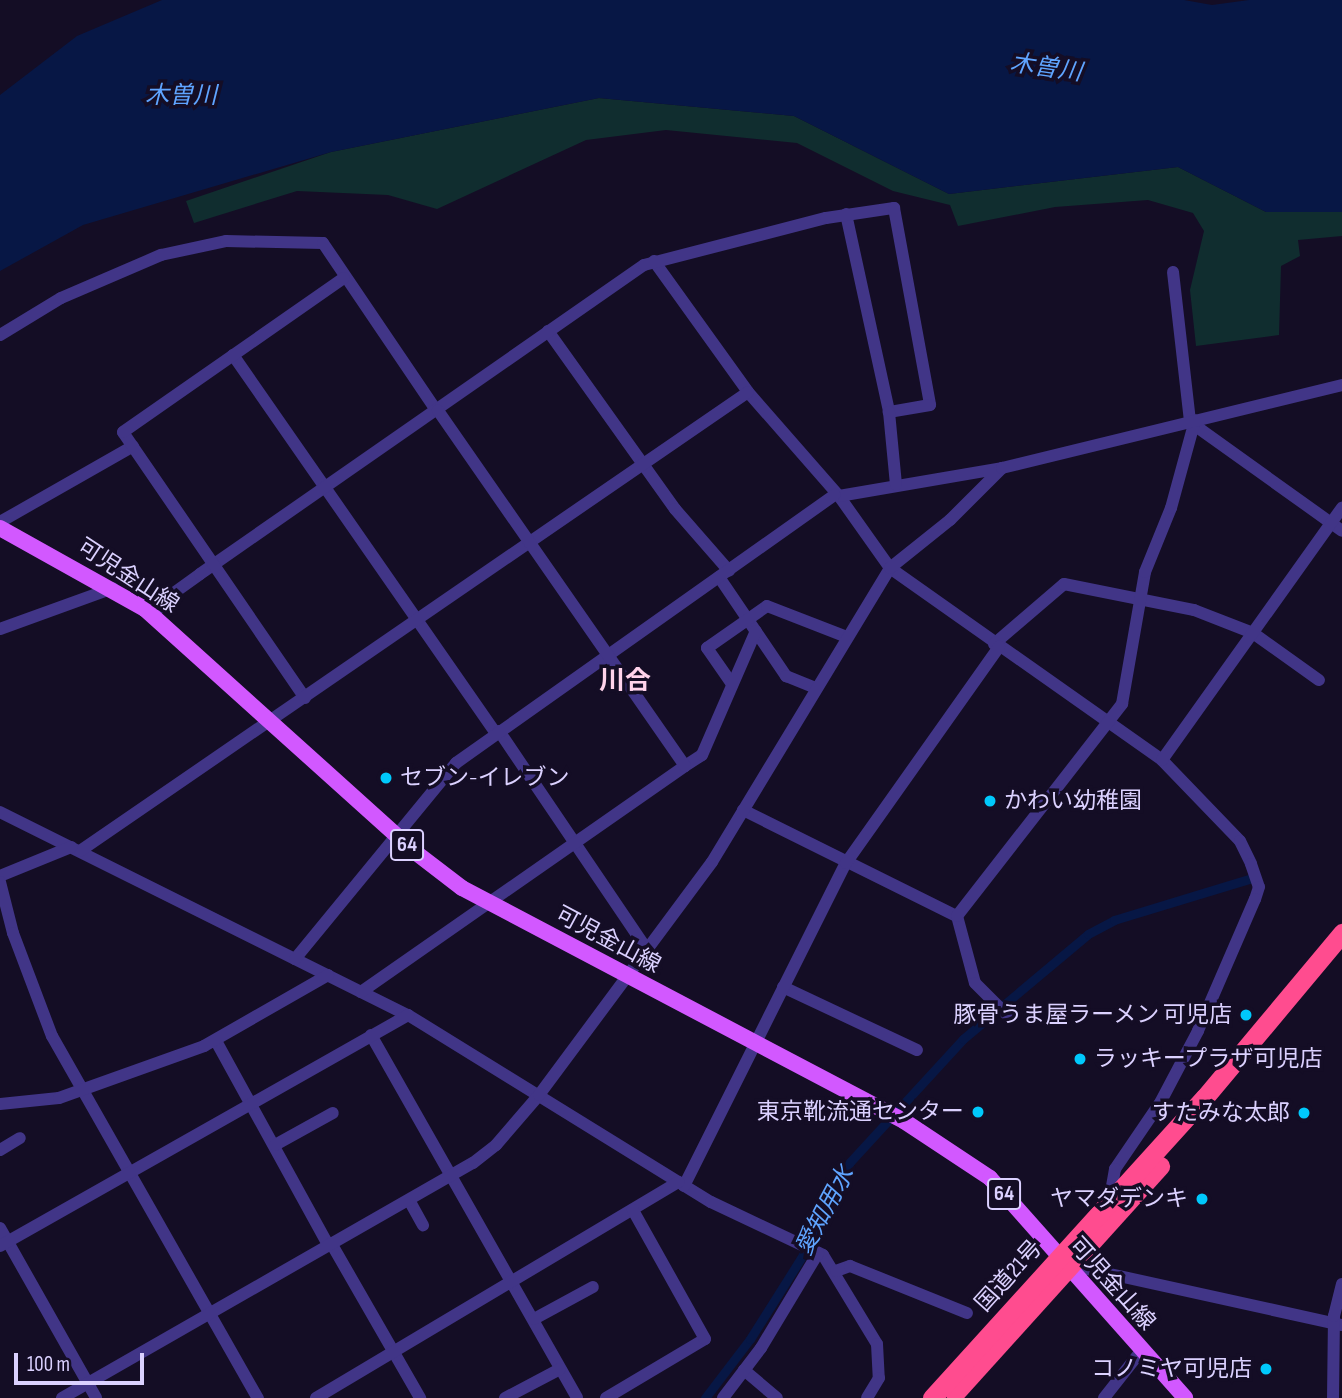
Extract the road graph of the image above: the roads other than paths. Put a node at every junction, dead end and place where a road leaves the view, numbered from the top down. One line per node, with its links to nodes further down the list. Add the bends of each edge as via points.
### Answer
1 (846, 214): 2 (street); 11 (street); 11 (street, via 894,208 930,405)
2 (654, 261): 5 (street); 9 (street)
3 (1173, 272): 12 (street)
4 (344, 278): 6 (street, via 323,243 226,241 136,263 61,298); 7 (street); 10 (street)
5 (548, 331): 10 (street); 14 (street)
6 (0, 335)
7 (233, 355): 13 (street, via 123,432); 17 (street)
8 (1342, 385): 12 (street)
9 (748, 392): 14 (street); 18 (street)
10 (437, 410): 17 (street); 23 (street)
11 (889, 412): 16 (street)
12 (1194, 423): 15 (street); 21 (street); 28 (street, via 1145,572)
13 (133, 446): 20 (street); 24 (street)
14 (644, 464): 23 (street); 26 (street)
15 (1002, 468): 16 (street); 25 (street, via 950,520)
16 (896, 485): 18 (street)
17 (325, 486): 24 (street); 31 (street)
18 (837, 496): 25 (street); 26 (street)
19 (1342, 509): 21 (street)
20 (0, 522)
21 (1337, 527): 34 (street)
22 (0, 528): 27 (main road, 可児金山線 / 64)
23 (531, 542): 31 (street); 37 (street)
24 (214, 564): 29 (street, via 164,600); 41 (street)
25 (890, 569): 35 (street); 36 (street)
26 (724, 574): 30 (street); 37 (street)
27 (113, 588): 29 (main road, 可児金山線 / 64); 32 (street)
28 (1142, 598): 34 (street, via 1194,610); 36 (street, via 1065,584); 43 (street, via 1126,693)
29 (153, 616): 42 (main road, 可児金山線 / 64)
30 (747, 619): 33 (street); 35 (street, via 767,606); 39 (street, via 707,648)
31 (418, 620): 41 (street); 44 (street)
32 (0, 629)
33 (756, 631): 39 (street); 40 (street, via 786,676)
34 (1253, 634): 38 (street); 45 (street)
35 (847, 637): 40 (street)
36 (997, 646): 43 (street); 52 (street)
37 (607, 655): 44 (street); 46 (street)
38 (1319, 680)
39 (732, 684): 46 (street, via 702,755)
40 (816, 688): 47 (street)
41 (305, 698): 42 (street)
42 (274, 720): 49 (main road, 可児金山線 / 64); 51 (street)
43 (1106, 722): 45 (street); 56 (street)
44 (497, 732): 49 (street, via 456,763); 50 (street)
45 (1162, 760): 83 (street, via 1240,841 1259,887 1198,1031 1160,1103 1115,1169)
46 (685, 766): 50 (street)
47 (743, 810): 52 (street); 58 (street, via 706,872)
48 (0, 812): 51 (street)
49 (396, 834): 55 (main road, 可児金山線 / 64, via 438,871); 60 (street)
50 (575, 844): 55 (street); 58 (street)
51 (76, 849): 53 (street); 60 (street)
52 (846, 863): 56 (street); 63 (street)
53 (0, 876)
54 (0, 882): 71 (street, via 33,991)
55 (488, 903): 62 (main road, 可児金山線 / 64); 64 (street)
56 (957, 916): 66 (street, via 975,983)
57 (1342, 933): 83 (highway, 国道21号, via 1228,1071)
58 (647, 950): 62 (street)
59 (1342, 952): 90 (highway, 国道21号)
60 (295, 959): 61 (street)
61 (328, 975): 64 (street); 68 (street)
62 (628, 975): 69 (main road, 可児金山線 / 64); 72 (street)
63 (783, 986): 69 (street); 70 (street)
64 (362, 992): 65 (street)
65 (408, 1014): 67 (street); 72 (street)
66 (1007, 1015)
67 (371, 1035): 73 (street); 80 (street)
68 (216, 1041): 71 (street); 73 (street)
69 (755, 1043): 81 (street); 90 (main road, 可児金山線 / 64, via 904,1121 990,1178)
70 (917, 1050)
71 (82, 1089): 74 (street, via 59,1098); 79 (street)
72 (539, 1095): 80 (street, via 486,1155); 81 (street)
73 (251, 1103): 77 (street); 79 (street)
74 (0, 1104)
75 (333, 1112): 77 (street)
76 (20, 1138): 78 (street)
77 (275, 1145): 88 (street, via 306,1212)
78 (0, 1150)
79 (130, 1173): 87 (street); 95 (street)
80 (453, 1174): 82 (street); 92 (street)
81 (681, 1184): 84 (street); 89 (street)
82 (410, 1200): 85 (street); 88 (street)
83 (1109, 1202): 90 (highway, 国道21号)
84 (633, 1210): 92 (street); 111 (street, via 705,1339)
85 (423, 1225)
86 (0, 1228): 87 (street)
87 (4, 1244): 103 (street)
88 (330, 1244): 95 (street); 100 (street)
89 (817, 1252): 91 (street); 102 (street)
90 (1071, 1266): 98 (street); 99 (main road, 可児金山線 / 64); 115 (highway, 国道21号); 116 (highway, 国道21号)
91 (836, 1270): 96 (street, via 850,1266); 114 (street, via 880,1355 877,1387)
92 (513, 1280): 97 (street); 100 (street)
93 (1342, 1284): 98 (street)
94 (593, 1287): 97 (street)
95 (210, 1312): 103 (street); 106 (street)
96 (967, 1313)
97 (534, 1319): 101 (street)
98 (1338, 1324): 119 (street)
99 (1141, 1351): 117 (street); 118 (main road, 可児金山線 / 64)
100 (395, 1355): 107 (street); 108 (street)
101 (560, 1368): 109 (street); 110 (street)
102 (744, 1370): 112 (street); 113 (street)
103 (88, 1384): 104 (street); 105 (street)
104 (62, 1398)
105 (96, 1398)
106 (258, 1398)
107 (316, 1398)
108 (420, 1398)
109 (505, 1398)
110 (577, 1398)
111 (606, 1398)
112 (723, 1398)
113 (777, 1398)
114 (867, 1398)
115 (932, 1398)
116 (950, 1398)
117 (1104, 1398)
118 (1185, 1398)
119 (1333, 1398)

